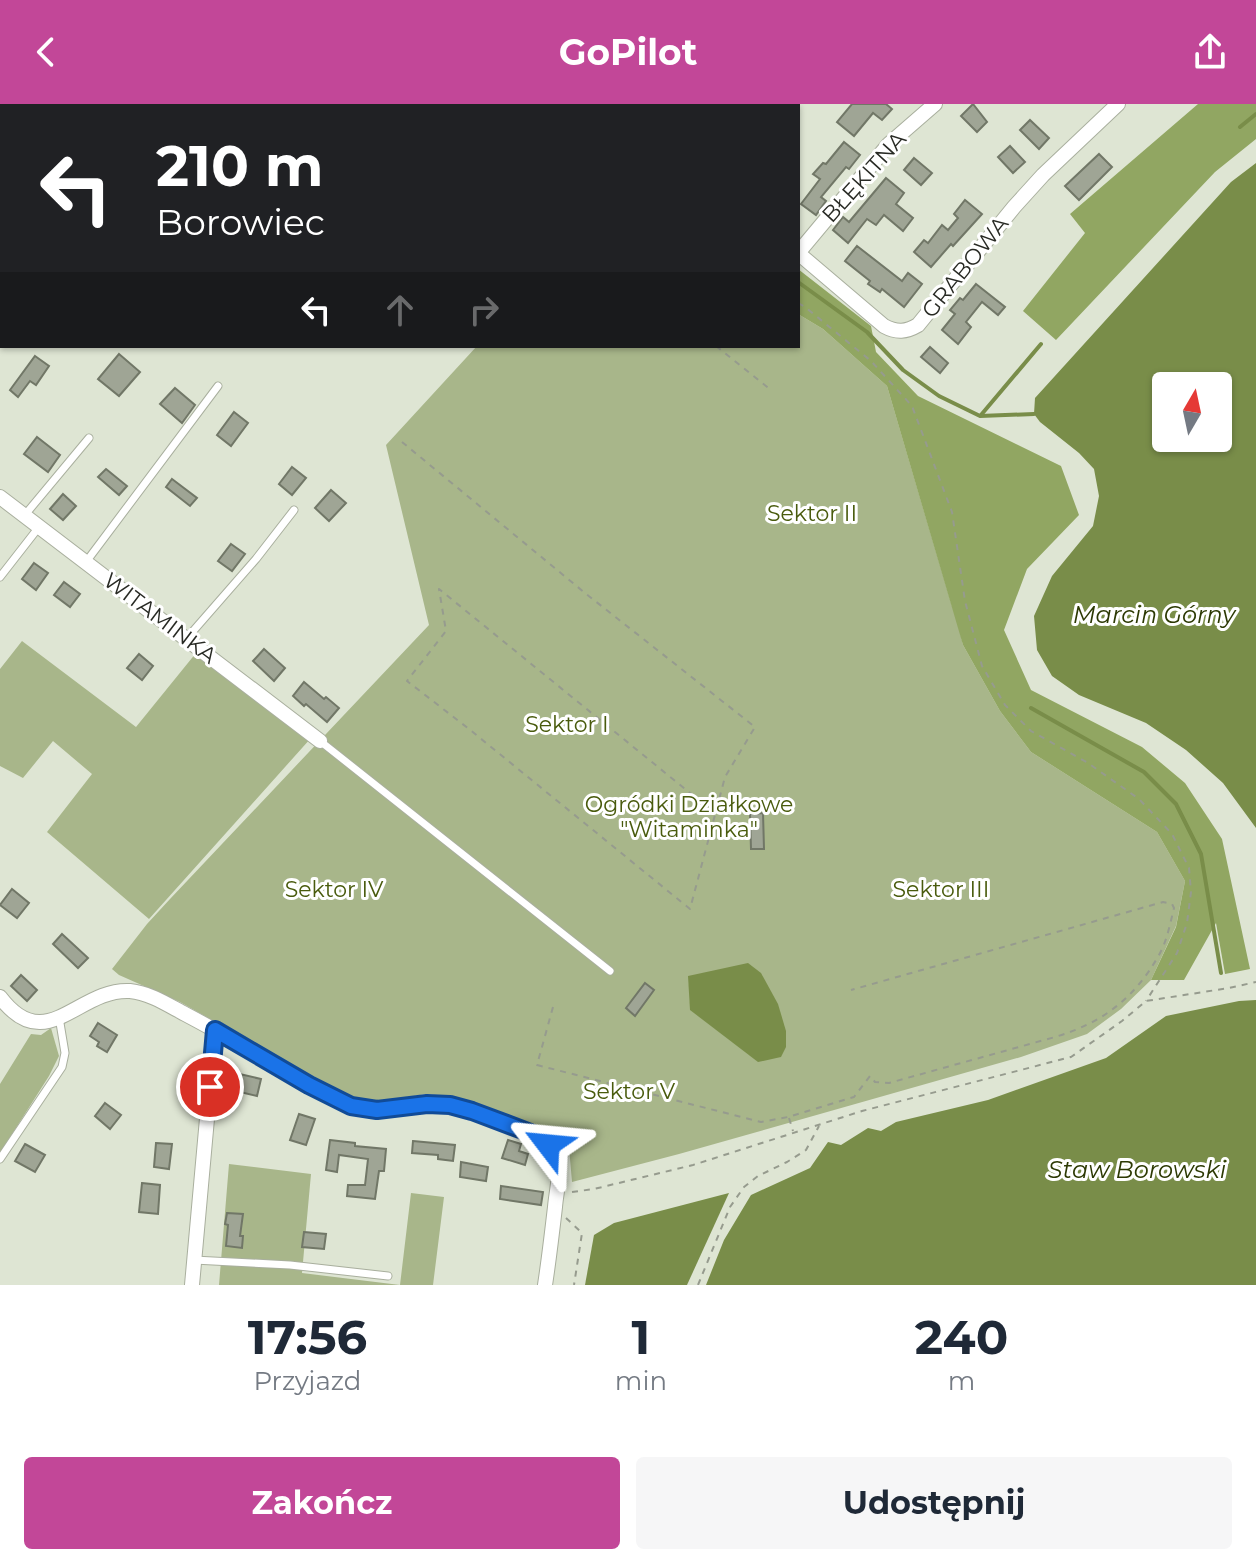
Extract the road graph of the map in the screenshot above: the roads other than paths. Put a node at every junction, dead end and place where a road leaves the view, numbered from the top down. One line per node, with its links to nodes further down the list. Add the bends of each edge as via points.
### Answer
1 (935, 104): 3 (street, BŁĘKITNA, via 889,144)
2 (1118, 104): 4 (street, GRABOWA, via 1043,175 911,330 884,326)
3 (800, 251)
4 (800, 255)
5 (218, 386): 11 (lane)
6 (89, 438): 9 (lane)
7 (0, 497): 9 (street, WITAMINKA)
8 (294, 510): 13 (lane)
9 (24, 516): 10 (street, WITAMINKA)
10 (39, 527): 11 (street, WITAMINKA); 12 (lane)
11 (86, 562): 13 (street, WITAMINKA)
12 (0, 577)
13 (187, 638): 14 (street, WITAMINKA)
14 (320, 741): 15 (lane)
15 (610, 971)
16 (0, 997): 17 (street, via 26,1020)
17 (59, 1017): 18 (street, via 131,991); 19 (lane, via 62,1067)
18 (215, 1030): 20 (street); 23 (street, via 351,1106 377,1110 450,1105 548,1145 559,1169)
19 (0, 1159)
20 (194, 1260): 21 (lane); 22 (street)
21 (388, 1276)
22 (192, 1285)
23 (545, 1285)

